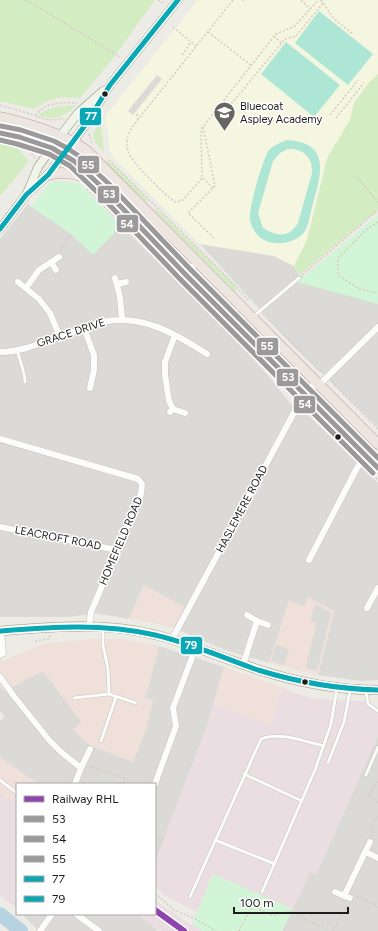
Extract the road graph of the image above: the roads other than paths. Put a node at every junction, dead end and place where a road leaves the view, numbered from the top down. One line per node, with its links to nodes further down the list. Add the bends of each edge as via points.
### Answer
1 (178, 0): 2 (main road)
2 (110, 85): 5 (main road, via 78,113); 6 (main road)
3 (0, 117): 5 (highway)
4 (0, 132): 7 (highway)
5 (61, 135): 6 (highway); 7 (main road)
6 (73, 141): 8 (main road); 15 (highway, via 91,154)
7 (52, 148): 8 (highway); 11 (main road, via 38,167)
8 (64, 154): 9 (main road); 10 (highway)
9 (48, 175): 10 (highway, via 70,174); 11 (main road)
10 (96, 182): 17 (highway)
11 (26, 195): 12 (main road)
12 (0, 229)
13 (59, 257): 14 (street)
14 (51, 262): 16 (street); 21 (street, via 39,270)
15 (197, 262): 17 (street); 22 (highway)
16 (56, 270)
17 (186, 274): 36 (highway)
18 (300, 278): 22 (lane)
19 (18, 282): 21 (street)
20 (126, 282): 23 (street, via 116,281)
21 (26, 288): 27 (street, via 39,299 50,314)
22 (257, 315): 34 (highway)
23 (122, 318): 25 (street, GRACE DRIVE); 26 (street, GRACE DRIVE, via 158,327)
24 (378, 327): 34 (street)
25 (84, 328): 27 (street, GRACE DRIVE); 31 (street, via 94,355)
26 (175, 335): 30 (street, GRACE DRIVE); 37 (street, via 166,362 165,375 171,410)
27 (60, 337): 28 (street, GRACE DRIVE)
28 (17, 350): 29 (street, GRACE DRIVE); 32 (lane)
29 (0, 352)
30 (207, 354)
31 (92, 380): 33 (street); 35 (street)
32 (25, 382)
33 (99, 382)
34 (319, 385): 36 (street, via 312,386); 39 (highway)
35 (90, 388)
36 (304, 394): 40 (highway); 53 (street, HASLEMERE ROAD)
37 (185, 413)
38 (0, 439): 43 (street, HOMEFIELD ROAD, via 138,479 142,484 141,494)
39 (378, 444)
40 (366, 455): 41 (highway); 44 (street)
41 (375, 471)
42 (0, 527): 43 (street, LEACROFT ROAD)
43 (117, 550): 50 (street, HOMEFIELD ROAD, via 91,612)
44 (309, 560)
45 (378, 588): 46 (street)
46 (367, 608)
47 (247, 615): 48 (street)
48 (257, 621): 49 (street); 56 (street)
49 (268, 625)
50 (89, 626): 51 (main road); 52 (main road)
51 (103, 628): 53 (main road, via 135,630); 62 (lane)
52 (0, 631): 55 (street, via 3,653)
53 (172, 639): 54 (main road)
54 (196, 647): 56 (main road); 77 (street, via 173,708 176,726)
55 (0, 655)
56 (243, 665): 58 (main road, via 291,679)
57 (0, 677): 72 (street, via 61,752)
58 (337, 688): 59 (main road); 68 (lane, via 331,724)
59 (350, 689): 60 (main road); 71 (lane, via 344,722)
60 (366, 690): 61 (main road); 66 (lane, via 368,704)
61 (378, 690)
62 (109, 694): 63 (lane); 64 (lane)
63 (116, 697): 65 (lane); 67 (lane)
64 (74, 698)
65 (136, 704)
66 (378, 711)
67 (101, 740)
68 (324, 746): 73 (lane, via 275,735 266,737 261,739); 79 (lane)
69 (378, 747): 74 (lane)
70 (90, 749): 72 (street)
71 (328, 763)
72 (82, 766): 76 (street)
73 (244, 774): 79 (lane); 80 (lane)
74 (366, 775)
75 (0, 780): 78 (lane)
76 (75, 783)
77 (155, 783)
78 (16, 792)
79 (302, 801): 84 (lane)
80 (216, 840): 84 (lane); 87 (lane)
81 (370, 842): 82 (street)
82 (366, 852): 83 (street); 86 (street, via 347,897)
83 (378, 858)
84 (274, 864): 85 (lane)
85 (262, 892)
86 (335, 892)
87 (190, 897)
88 (51, 915): 90 (street)
89 (77, 915): 91 (street)
90 (40, 931)
91 (99, 931)

